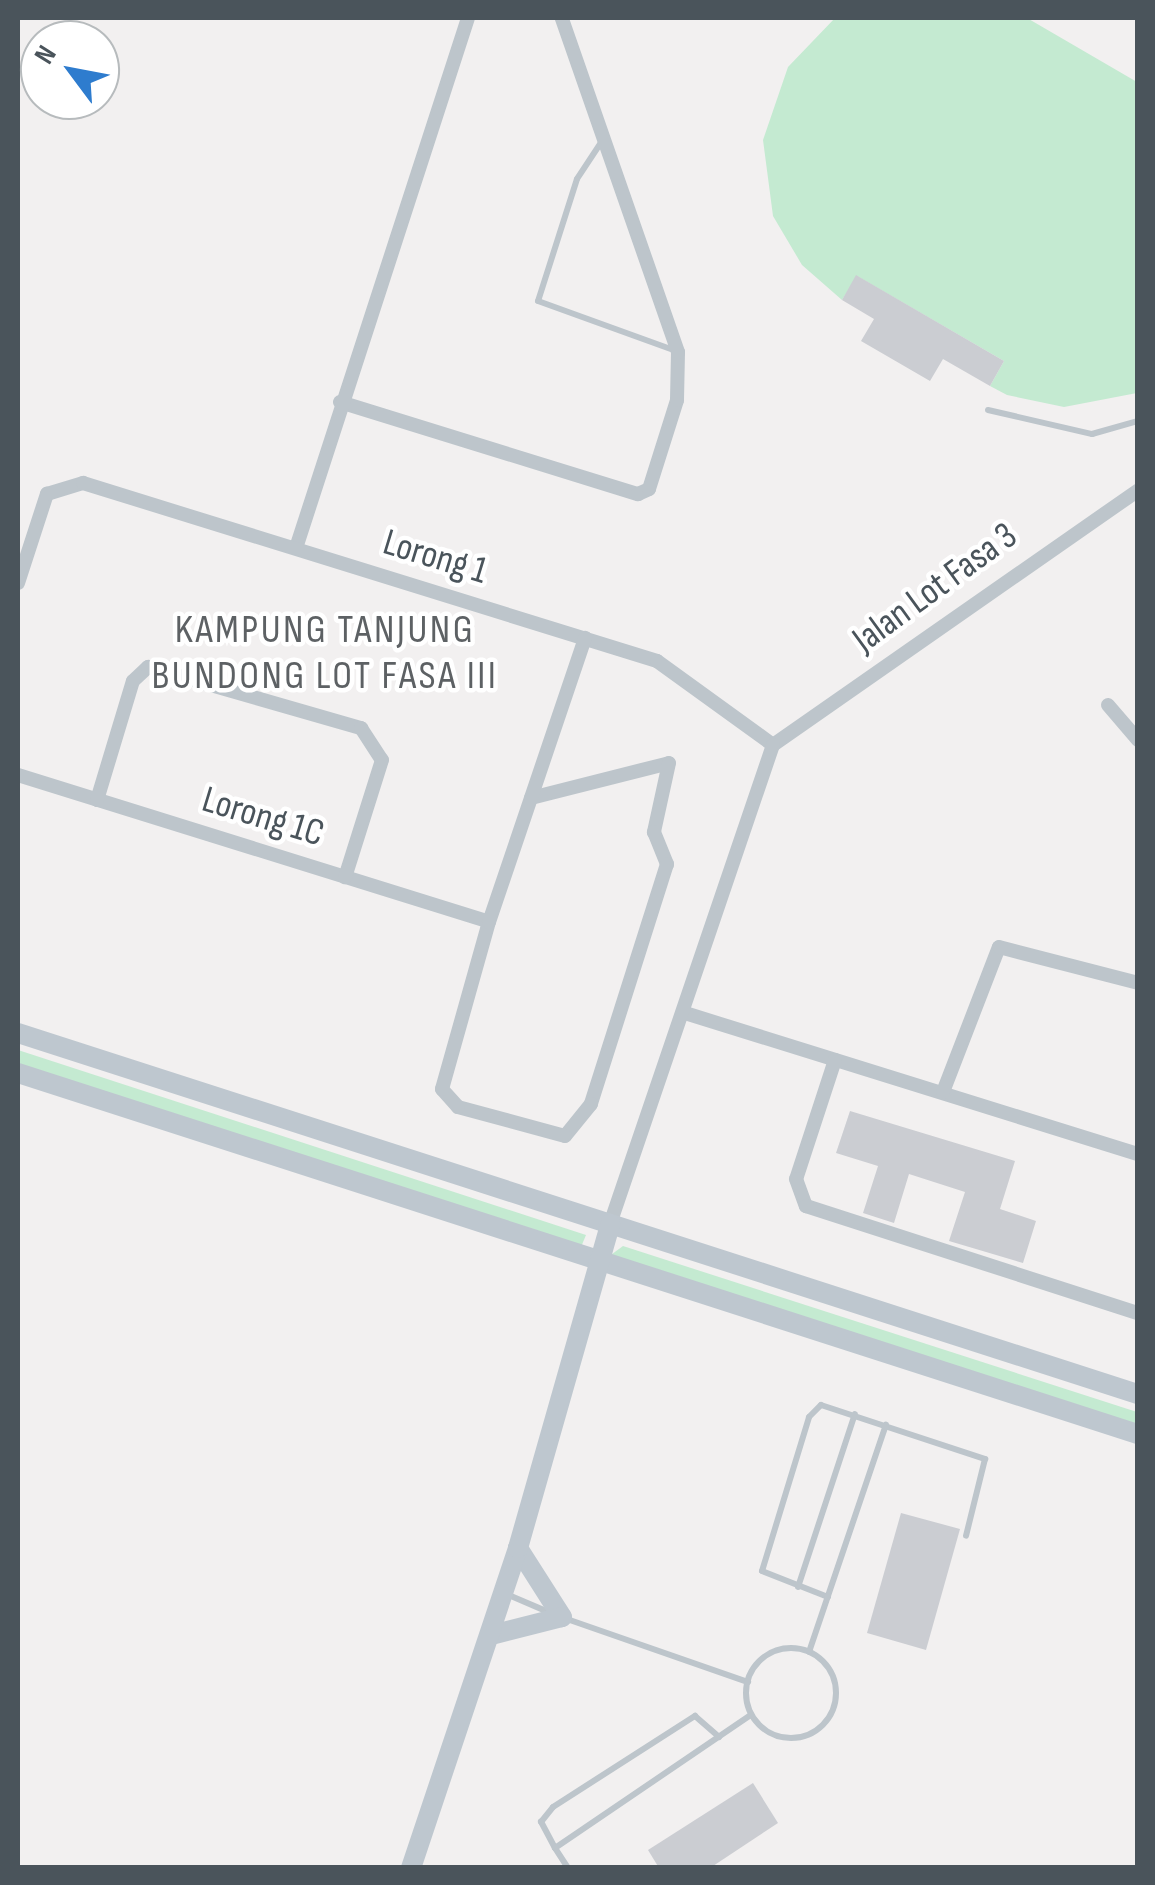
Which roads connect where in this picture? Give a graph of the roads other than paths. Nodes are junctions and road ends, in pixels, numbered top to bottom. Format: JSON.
{"nodes":[{"id":1,"x":468,"y":18,"type":"edge"},
{"id":2,"x":562,"y":18,"type":"edge"},
{"id":3,"x":606,"y":134,"type":"junction"},
{"id":4,"x":678,"y":352,"type":"junction"},
{"id":5,"x":340,"y":402,"type":"junction"},
{"id":6,"x":988,"y":410,"type":"dead end"},
{"id":7,"x":1138,"y":421,"type":"edge"},
{"id":8,"x":1138,"y":490,"type":"edge"},
{"id":9,"x":296,"y":548,"type":"junction"},
{"id":10,"x":18,"y":583,"type":"edge"},
{"id":11,"x":585,"y":638,"type":"junction"},
{"id":12,"x":1108,"y":705,"type":"dead end"},
{"id":13,"x":1138,"y":740,"type":"edge"},
{"id":14,"x":773,"y":745,"type":"junction"},
{"id":15,"x":18,"y":775,"type":"edge"},
{"id":16,"x":532,"y":798,"type":"junction"},
{"id":17,"x":96,"y":800,"type":"junction"},
{"id":18,"x":346,"y":877,"type":"junction"},
{"id":19,"x":489,"y":922,"type":"junction"},
{"id":20,"x":1134,"y":984,"type":"edge"},
{"id":21,"x":1138,"y":1002,"type":"edge"},
{"id":22,"x":685,"y":1013,"type":"junction"},
{"id":23,"x":18,"y":1034,"type":"edge"},
{"id":24,"x":835,"y":1060,"type":"junction"},
{"id":25,"x":18,"y":1074,"type":"edge"},
{"id":26,"x":943,"y":1092,"type":"junction"},
{"id":27,"x":1138,"y":1154,"type":"edge"},
{"id":28,"x":610,"y":1224,"type":"junction"},
{"id":29,"x":599,"y":1264,"type":"junction"},
{"id":30,"x":1138,"y":1313,"type":"edge"},
{"id":31,"x":1138,"y":1394,"type":"edge"},
{"id":32,"x":855,"y":1414,"type":"junction"},
{"id":33,"x":886,"y":1425,"type":"junction"},
{"id":34,"x":1138,"y":1434,"type":"edge"},
{"id":35,"x":966,"y":1536,"type":"dead end"},
{"id":36,"x":518,"y":1548,"type":"junction"},
{"id":37,"x":798,"y":1587,"type":"junction"},
{"id":38,"x":504,"y":1593,"type":"junction"},
{"id":39,"x":828,"y":1597,"type":"junction"},
{"id":40,"x":562,"y":1618,"type":"junction"},
{"id":41,"x":490,"y":1635,"type":"junction"},
{"id":42,"x":810,"y":1652,"type":"junction"},
{"id":43,"x":748,"y":1682,"type":"junction"},
{"id":44,"x":751,"y":1715,"type":"junction"},
{"id":45,"x":718,"y":1736,"type":"junction"},
{"id":46,"x":555,"y":1848,"type":"junction"},
{"id":47,"x":411,"y":1868,"type":"edge"},
{"id":48,"x":568,"y":1868,"type":"edge"}],
"edges":[{"from":1,"to":5,"type":"street"},
{"from":2,"to":3,"type":"street"},
{"from":3,"to":4,"type":"street"},
{"from":3,"to":4,"type":"lane"},
{"from":4,"to":5,"type":"street"},
{"from":5,"to":9,"type":"street"},
{"from":6,"to":7,"type":"lane"},
{"from":8,"to":14,"type":"street","name":"Jalan Lot Fasa 3"},
{"from":9,"to":10,"type":"street","name":"Lorong 1"},
{"from":9,"to":11,"type":"street","name":"Lorong 1"},
{"from":11,"to":14,"type":"street","name":"Lorong 1"},
{"from":11,"to":16,"type":"street"},
{"from":12,"to":13,"type":"street"},
{"from":14,"to":22,"type":"street"},
{"from":15,"to":17,"type":"street","name":"Lorong 1C"},
{"from":16,"to":19,"type":"street"},
{"from":16,"to":19,"type":"street"},
{"from":17,"to":18,"type":"street","name":"Lorong 1C"},
{"from":17,"to":18,"type":"street"},
{"from":18,"to":19,"type":"street","name":"Lorong 1C"},
{"from":20,"to":21,"type":"street"},
{"from":20,"to":26,"type":"street"},
{"from":22,"to":24,"type":"street"},
{"from":22,"to":28,"type":"street"},
{"from":23,"to":28,"type":"main road"},
{"from":24,"to":26,"type":"street"},
{"from":24,"to":30,"type":"street"},
{"from":25,"to":29,"type":"main road"},
{"from":26,"to":27,"type":"street"},
{"from":28,"to":29,"type":"main road"},
{"from":28,"to":31,"type":"main road"},
{"from":29,"to":34,"type":"main road"},
{"from":29,"to":36,"type":"main road"},
{"from":32,"to":33,"type":"lane"},
{"from":32,"to":37,"type":"lane"},
{"from":32,"to":37,"type":"lane"},
{"from":33,"to":35,"type":"lane"},
{"from":33,"to":39,"type":"lane"},
{"from":36,"to":38,"type":"main road"},
{"from":36,"to":40,"type":"main road"},
{"from":37,"to":39,"type":"lane"},
{"from":38,"to":40,"type":"lane"},
{"from":38,"to":41,"type":"main road"},
{"from":39,"to":42,"type":"lane"},
{"from":40,"to":41,"type":"main road"},
{"from":40,"to":43,"type":"lane"},
{"from":41,"to":47,"type":"main road"},
{"from":42,"to":43,"type":"lane"},
{"from":42,"to":44,"type":"lane"},
{"from":43,"to":44,"type":"lane"},
{"from":44,"to":45,"type":"lane"},
{"from":45,"to":46,"type":"lane"},
{"from":45,"to":46,"type":"lane"},
{"from":46,"to":48,"type":"lane"}]}
